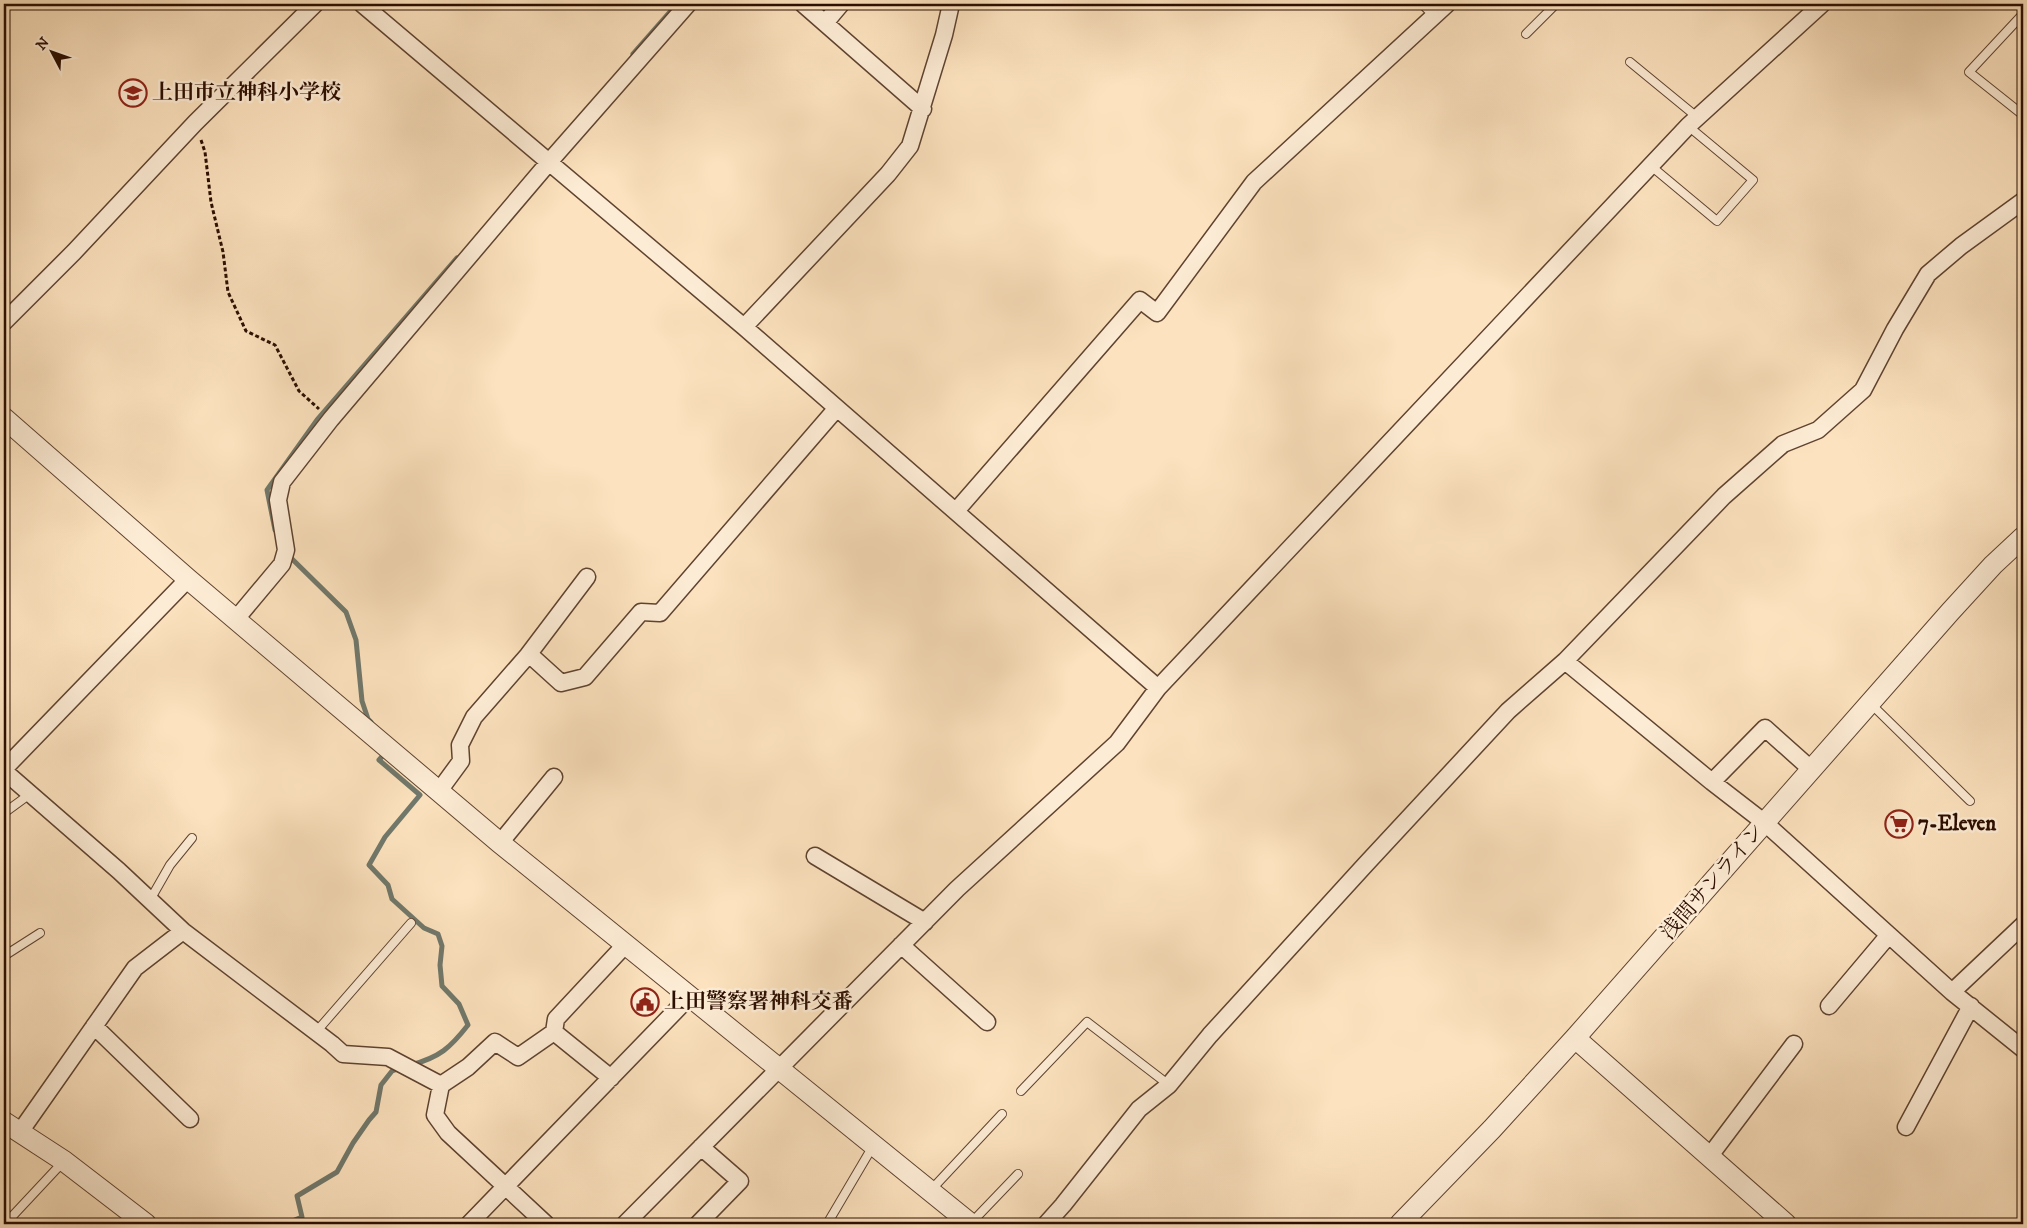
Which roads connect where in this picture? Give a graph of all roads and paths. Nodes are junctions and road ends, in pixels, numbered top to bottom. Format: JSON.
{"nodes":[{"id":1,"x":314,"y":4,"type":"edge"},
{"id":2,"x":362,"y":4,"type":"edge"},
{"id":3,"x":688,"y":4,"type":"edge"},
{"id":4,"x":803,"y":4,"type":"edge"},
{"id":5,"x":841,"y":4,"type":"edge"},
{"id":6,"x":951,"y":4,"type":"edge"},
{"id":7,"x":1422,"y":4,"type":"edge"},
{"id":8,"x":1447,"y":4,"type":"edge"},
{"id":9,"x":1556,"y":4,"type":"edge"},
{"id":10,"x":1822,"y":4,"type":"edge"},
{"id":11,"x":2023,"y":14,"type":"edge"},
{"id":12,"x":1434,"y":16,"type":"junction"},
{"id":13,"x":825,"y":23,"type":"junction"},
{"id":14,"x":1526,"y":34,"type":"dead end"},
{"id":15,"x":1630,"y":62,"type":"dead end"},
{"id":16,"x":922,"y":109,"type":"junction"},
{"id":17,"x":2023,"y":115,"type":"edge"},
{"id":18,"x":1693,"y":121,"type":"junction"},
{"id":19,"x":195,"y":123,"type":"junction"},
{"id":20,"x":550,"y":161,"type":"junction"},
{"id":21,"x":1651,"y":166,"type":"junction"},
{"id":22,"x":2023,"y":201,"type":"edge"},
{"id":23,"x":4,"y":322,"type":"edge"},
{"id":24,"x":744,"y":327,"type":"junction"},
{"id":25,"x":837,"y":408,"type":"junction"},
{"id":26,"x":4,"y":418,"type":"edge"},
{"id":27,"x":331,"y":419,"type":"junction"},
{"id":28,"x":956,"y":511,"type":"junction"},
{"id":29,"x":2023,"y":537,"type":"edge"},
{"id":30,"x":587,"y":576,"type":"dead end"},
{"id":31,"x":188,"y":579,"type":"junction"},
{"id":32,"x":236,"y":619,"type":"junction"},
{"id":33,"x":528,"y":655,"type":"junction"},
{"id":34,"x":1565,"y":661,"type":"junction"},
{"id":35,"x":1158,"y":688,"type":"junction"},
{"id":36,"x":1870,"y":704,"type":"junction"},
{"id":37,"x":4,"y":770,"type":"edge"},
{"id":38,"x":1812,"y":770,"type":"junction"},
{"id":39,"x":554,"y":777,"type":"dead end"},
{"id":40,"x":1712,"y":782,"type":"junction"},
{"id":41,"x":439,"y":791,"type":"junction"},
{"id":42,"x":30,"y":794,"type":"junction"},
{"id":43,"x":1970,"y":801,"type":"dead end"},
{"id":44,"x":4,"y":813,"type":"edge"},
{"id":45,"x":1765,"y":823,"type":"junction"},
{"id":46,"x":192,"y":838,"type":"dead end"},
{"id":47,"x":500,"y":843,"type":"junction"},
{"id":48,"x":815,"y":856,"type":"dead end"},
{"id":49,"x":150,"y":900,"type":"junction"},
{"id":50,"x":925,"y":922,"type":"junction"},
{"id":51,"x":411,"y":923,"type":"dead end"},
{"id":52,"x":2023,"y":925,"type":"edge"},
{"id":53,"x":183,"y":931,"type":"junction"},
{"id":54,"x":40,"y":933,"type":"dead end"},
{"id":55,"x":1888,"y":936,"type":"junction"},
{"id":56,"x":625,"y":945,"type":"junction"},
{"id":57,"x":901,"y":945,"type":"junction"},
{"id":58,"x":4,"y":956,"type":"edge"},
{"id":59,"x":1952,"y":992,"type":"junction"},
{"id":60,"x":689,"y":997,"type":"junction"},
{"id":61,"x":1829,"y":1006,"type":"dead end"},
{"id":62,"x":1971,"y":1006,"type":"junction"},
{"id":63,"x":988,"y":1022,"type":"dead end"},
{"id":64,"x":94,"y":1026,"type":"junction"},
{"id":65,"x":316,"y":1032,"type":"junction"},
{"id":66,"x":554,"y":1032,"type":"junction"},
{"id":67,"x":1575,"y":1038,"type":"junction"},
{"id":68,"x":1794,"y":1044,"type":"dead end"},
{"id":69,"x":2023,"y":1049,"type":"edge"},
{"id":70,"x":778,"y":1068,"type":"junction"},
{"id":71,"x":611,"y":1078,"type":"junction"},
{"id":72,"x":1169,"y":1085,"type":"junction"},
{"id":73,"x":441,"y":1086,"type":"junction"},
{"id":74,"x":1021,"y":1091,"type":"dead end"},
{"id":75,"x":1002,"y":1114,"type":"dead end"},
{"id":76,"x":190,"y":1119,"type":"dead end"},
{"id":77,"x":12,"y":1127,"type":"edge"},
{"id":78,"x":1906,"y":1127,"type":"dead end"},
{"id":79,"x":873,"y":1145,"type":"junction"},
{"id":80,"x":701,"y":1147,"type":"junction"},
{"id":81,"x":1709,"y":1157,"type":"junction"},
{"id":82,"x":64,"y":1161,"type":"junction"},
{"id":83,"x":1018,"y":1174,"type":"dead end"},
{"id":84,"x":505,"y":1187,"type":"junction"},
{"id":85,"x":931,"y":1190,"type":"junction"},
{"id":86,"x":4,"y":1224,"type":"edge"},
{"id":87,"x":146,"y":1224,"type":"edge"},
{"id":88,"x":469,"y":1224,"type":"edge"},
{"id":89,"x":546,"y":1224,"type":"edge"},
{"id":90,"x":625,"y":1224,"type":"edge"},
{"id":91,"x":698,"y":1224,"type":"edge"},
{"id":92,"x":827,"y":1224,"type":"edge"},
{"id":93,"x":971,"y":1224,"type":"edge"},
{"id":94,"x":1046,"y":1224,"type":"edge"},
{"id":95,"x":1400,"y":1224,"type":"edge"},
{"id":96,"x":1786,"y":1224,"type":"edge"}],
"edges":[{"from":1,"to":19,"type":"street"},
{"from":2,"to":20,"type":"street"},
{"from":3,"to":20,"type":"street"},
{"from":4,"to":13,"type":"street"},
{"from":5,"to":13,"type":"street"},
{"from":6,"to":16,"type":"street"},
{"from":7,"to":12,"type":"lane"},
{"from":8,"to":12,"type":"street"},
{"from":9,"to":14,"type":"lane"},
{"from":10,"to":18,"type":"street"},
{"from":11,"to":17,"type":"lane"},
{"from":12,"to":28,"type":"street"},
{"from":13,"to":16,"type":"street"},
{"from":15,"to":18,"type":"lane"},
{"from":16,"to":24,"type":"street"},
{"from":18,"to":21,"type":"street"},
{"from":18,"to":21,"type":"lane"},
{"from":19,"to":23,"type":"street"},
{"from":19,"to":27,"type":"path"},
{"from":20,"to":24,"type":"street"},
{"from":20,"to":27,"type":"street"},
{"from":21,"to":35,"type":"street"},
{"from":22,"to":34,"type":"street"},
{"from":24,"to":25,"type":"street"},
{"from":25,"to":28,"type":"street"},
{"from":25,"to":33,"type":"street"},
{"from":26,"to":31,"type":"street"},
{"from":27,"to":32,"type":"street"},
{"from":28,"to":35,"type":"street"},
{"from":29,"to":36,"type":"street","name":"浅間サンライン"},
{"from":30,"to":33,"type":"street"},
{"from":31,"to":32,"type":"street"},
{"from":31,"to":37,"type":"street"},
{"from":32,"to":41,"type":"street"},
{"from":33,"to":41,"type":"street"},
{"from":34,"to":40,"type":"street"},
{"from":34,"to":72,"type":"street"},
{"from":35,"to":50,"type":"street"},
{"from":36,"to":38,"type":"street","name":"浅間サンライン"},
{"from":36,"to":43,"type":"lane"},
{"from":37,"to":42,"type":"street"},
{"from":38,"to":40,"type":"street"},
{"from":38,"to":45,"type":"street","name":"浅間サンライン"},
{"from":39,"to":47,"type":"street"},
{"from":40,"to":45,"type":"street"},
{"from":41,"to":47,"type":"street"},
{"from":42,"to":44,"type":"lane"},
{"from":42,"to":49,"type":"street"},
{"from":45,"to":55,"type":"street"},
{"from":45,"to":67,"type":"street","name":"浅間サンライン"},
{"from":46,"to":49,"type":"lane"},
{"from":47,"to":56,"type":"street"},
{"from":48,"to":50,"type":"street"},
{"from":49,"to":53,"type":"street"},
{"from":50,"to":57,"type":"street"},
{"from":51,"to":65,"type":"lane"},
{"from":52,"to":59,"type":"street"},
{"from":53,"to":64,"type":"street"},
{"from":53,"to":65,"type":"street"},
{"from":54,"to":58,"type":"lane"},
{"from":55,"to":59,"type":"street"},
{"from":55,"to":61,"type":"street"},
{"from":56,"to":60,"type":"street"},
{"from":56,"to":66,"type":"street"},
{"from":57,"to":63,"type":"street"},
{"from":57,"to":70,"type":"street"},
{"from":59,"to":62,"type":"street"},
{"from":60,"to":70,"type":"street"},
{"from":60,"to":71,"type":"street"},
{"from":62,"to":69,"type":"street"},
{"from":62,"to":78,"type":"street"},
{"from":64,"to":76,"type":"street"},
{"from":64,"to":77,"type":"street"},
{"from":65,"to":73,"type":"street"},
{"from":66,"to":71,"type":"street"},
{"from":66,"to":73,"type":"street"},
{"from":67,"to":81,"type":"street"},
{"from":67,"to":95,"type":"street","name":"浅間サンライン"},
{"from":68,"to":81,"type":"street"},
{"from":70,"to":79,"type":"street"},
{"from":70,"to":80,"type":"street"},
{"from":71,"to":84,"type":"street"},
{"from":72,"to":74,"type":"lane"},
{"from":72,"to":94,"type":"street"},
{"from":73,"to":84,"type":"street"},
{"from":75,"to":85,"type":"lane"},
{"from":77,"to":82,"type":"street"},
{"from":79,"to":85,"type":"street"},
{"from":79,"to":92,"type":"lane"},
{"from":80,"to":90,"type":"street"},
{"from":80,"to":91,"type":"street"},
{"from":81,"to":96,"type":"street"},
{"from":82,"to":86,"type":"lane"},
{"from":82,"to":87,"type":"street"},
{"from":83,"to":93,"type":"lane"},
{"from":84,"to":88,"type":"street"},
{"from":84,"to":89,"type":"street"},
{"from":85,"to":93,"type":"street"}]}
